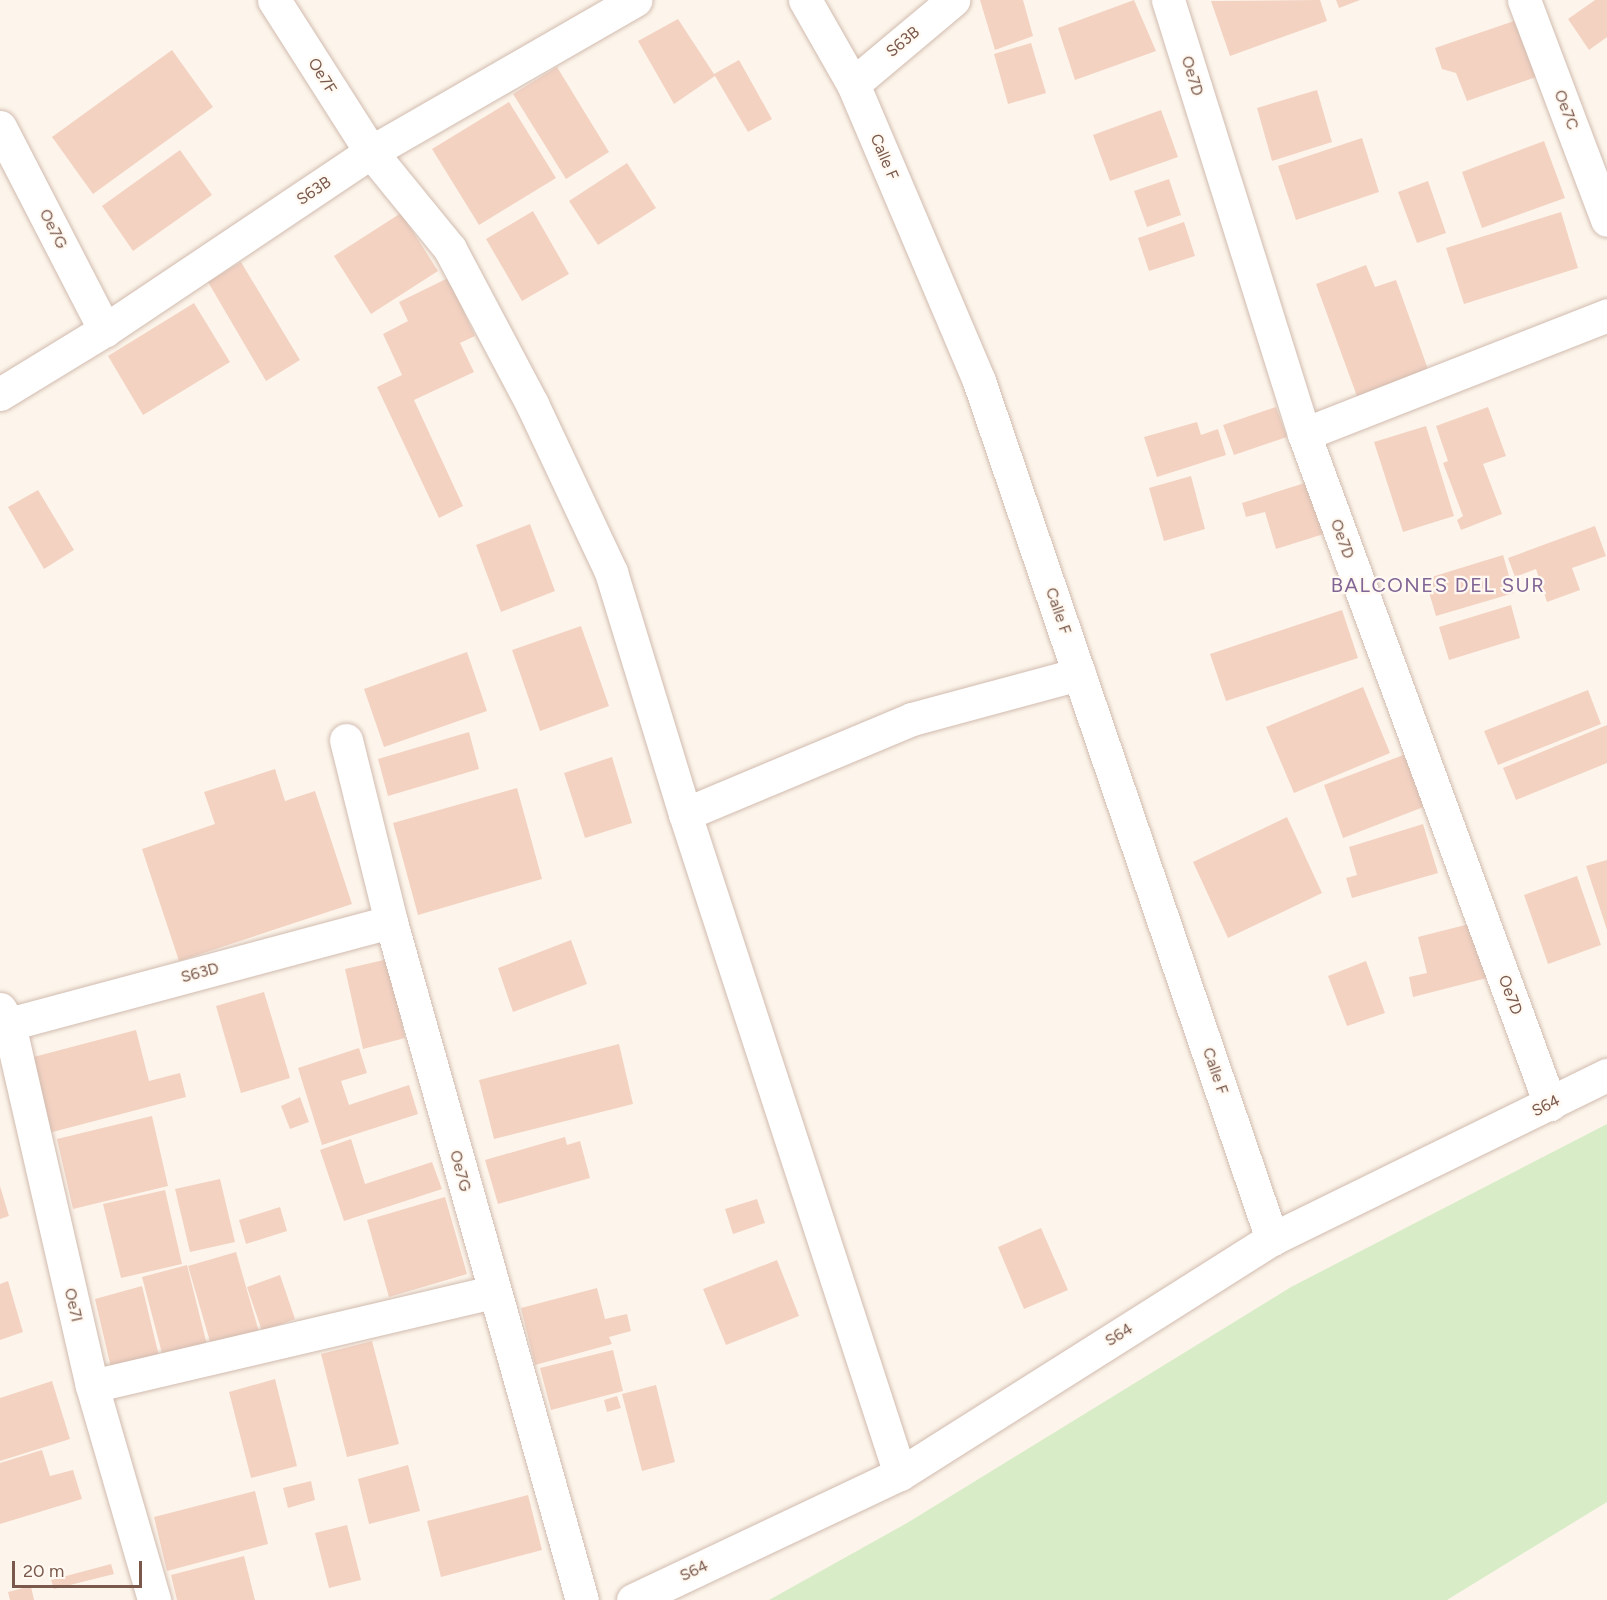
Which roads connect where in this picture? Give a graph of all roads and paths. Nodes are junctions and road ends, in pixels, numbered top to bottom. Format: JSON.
{"nodes":[{"id":1,"x":274,"y":0,"type":"edge"},
{"id":2,"x":635,"y":0,"type":"edge"},
{"id":3,"x":805,"y":0,"type":"edge"},
{"id":4,"x":953,"y":0,"type":"edge"},
{"id":5,"x":1168,"y":0,"type":"edge"},
{"id":6,"x":1524,"y":0,"type":"edge"},
{"id":7,"x":853,"y":84,"type":"junction"},
{"id":8,"x":0,"y":127,"type":"edge"},
{"id":9,"x":371,"y":152,"type":"junction"},
{"id":10,"x":1607,"y":220,"type":"edge"},
{"id":11,"x":1607,"y":315,"type":"edge"},
{"id":12,"x":105,"y":330,"type":"junction"},
{"id":13,"x":0,"y":394,"type":"edge"},
{"id":14,"x":1304,"y":434,"type":"junction"},
{"id":15,"x":1079,"y":674,"type":"junction"},
{"id":16,"x":346,"y":740,"type":"dead end"},
{"id":17,"x":685,"y":814,"type":"junction"},
{"id":18,"x":391,"y":921,"type":"junction"},
{"id":19,"x":5,"y":1017,"type":"edge"},
{"id":20,"x":1607,"y":1075,"type":"edge"},
{"id":21,"x":1550,"y":1104,"type":"junction"},
{"id":22,"x":1272,"y":1239,"type":"junction"},
{"id":23,"x":494,"y":1292,"type":"junction"},
{"id":24,"x":92,"y":1386,"type":"junction"},
{"id":25,"x":900,"y":1474,"type":"junction"},
{"id":26,"x":154,"y":1600,"type":"edge"},
{"id":27,"x":582,"y":1600,"type":"edge"},
{"id":28,"x":633,"y":1600,"type":"edge"}],
"edges":[{"from":1,"to":9,"type":"street","name":"Oe7F"},
{"from":2,"to":9,"type":"street","name":"S63B"},
{"from":3,"to":7,"type":"street","name":"Calle F"},
{"from":4,"to":7,"type":"street","name":"S63B"},
{"from":5,"to":14,"type":"street","name":"Oe7D"},
{"from":6,"to":10,"type":"street","name":"Oe7C"},
{"from":7,"to":15,"type":"street","name":"Calle F"},
{"from":8,"to":12,"type":"street","name":"Oe7G"},
{"from":9,"to":12,"type":"street","name":"S63B"},
{"from":9,"to":17,"type":"street","name":"Oe7F"},
{"from":11,"to":14,"type":"street"},
{"from":12,"to":13,"type":"street","name":"S63B"},
{"from":14,"to":21,"type":"street","name":"Oe7D"},
{"from":15,"to":17,"type":"street"},
{"from":15,"to":22,"type":"street","name":"Calle F"},
{"from":16,"to":18,"type":"street","name":"Oe7G"},
{"from":17,"to":25,"type":"street","name":"Oe7F"},
{"from":18,"to":19,"type":"street","name":"S63D"},
{"from":18,"to":23,"type":"street","name":"Oe7G"},
{"from":19,"to":24,"type":"street","name":"Oe7I"},
{"from":20,"to":21,"type":"street","name":"S64"},
{"from":21,"to":22,"type":"street","name":"S64"},
{"from":22,"to":25,"type":"street","name":"S64"},
{"from":23,"to":24,"type":"street"},
{"from":23,"to":27,"type":"street","name":"Oe7G"},
{"from":24,"to":26,"type":"street","name":"Oe7I"},
{"from":25,"to":28,"type":"street","name":"S64"}]}
